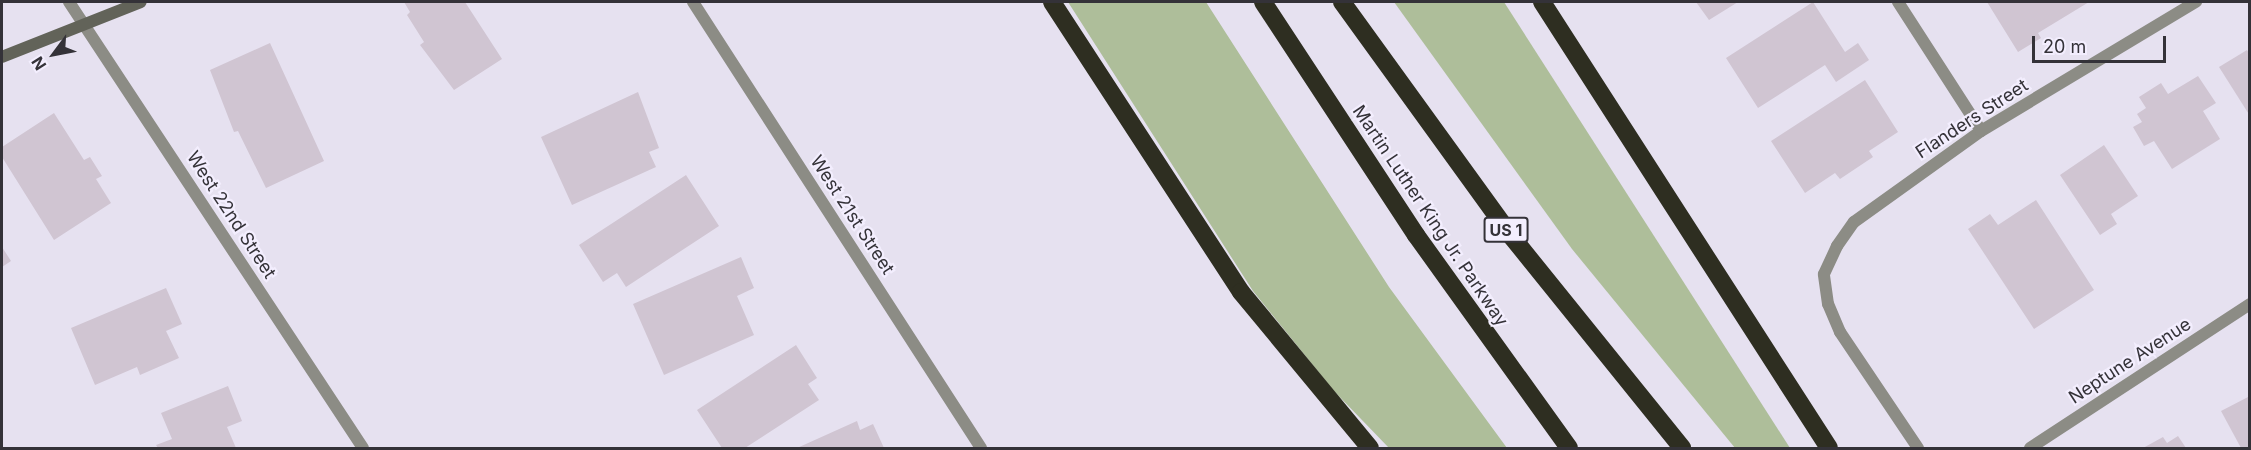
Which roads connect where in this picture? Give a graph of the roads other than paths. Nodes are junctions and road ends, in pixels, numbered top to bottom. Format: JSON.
{"nodes":[{"id":1,"x":69,"y":2,"type":"edge"},
{"id":2,"x":141,"y":2,"type":"edge"},
{"id":3,"x":693,"y":2,"type":"edge"},
{"id":4,"x":1052,"y":2,"type":"edge"},
{"id":5,"x":1263,"y":2,"type":"edge"},
{"id":6,"x":1342,"y":2,"type":"edge"},
{"id":7,"x":1542,"y":2,"type":"edge"},
{"id":8,"x":1898,"y":2,"type":"edge"},
{"id":9,"x":2196,"y":2,"type":"edge"},
{"id":10,"x":84,"y":24,"type":"junction"},
{"id":11,"x":2,"y":57,"type":"edge"},
{"id":12,"x":1981,"y":131,"type":"junction"},
{"id":13,"x":2250,"y":304,"type":"edge"},
{"id":14,"x":363,"y":448,"type":"edge"},
{"id":15,"x":981,"y":448,"type":"edge"},
{"id":16,"x":1370,"y":448,"type":"edge"},
{"id":17,"x":1569,"y":448,"type":"edge"},
{"id":18,"x":1683,"y":448,"type":"edge"},
{"id":19,"x":1829,"y":448,"type":"edge"},
{"id":20,"x":1918,"y":448,"type":"edge"},
{"id":21,"x":2030,"y":448,"type":"edge"}],
"edges":[{"from":1,"to":10,"type":"street","name":"West 22nd Street"},
{"from":2,"to":10,"type":"main road"},
{"from":3,"to":15,"type":"street","name":"West 21st Street"},
{"from":4,"to":16,"type":"highway"},
{"from":5,"to":17,"type":"highway","name":"Martin Luther King Jr. Parkway"},
{"from":6,"to":18,"type":"highway","number":"US 1"},
{"from":7,"to":19,"type":"highway"},
{"from":8,"to":12,"type":"street"},
{"from":9,"to":12,"type":"street","name":"Flanders Street"},
{"from":10,"to":11,"type":"main road"},
{"from":10,"to":14,"type":"street","name":"West 22nd Street"},
{"from":12,"to":20,"type":"street","name":"Flanders Street"},
{"from":13,"to":21,"type":"street","name":"Neptune Avenue"}]}
